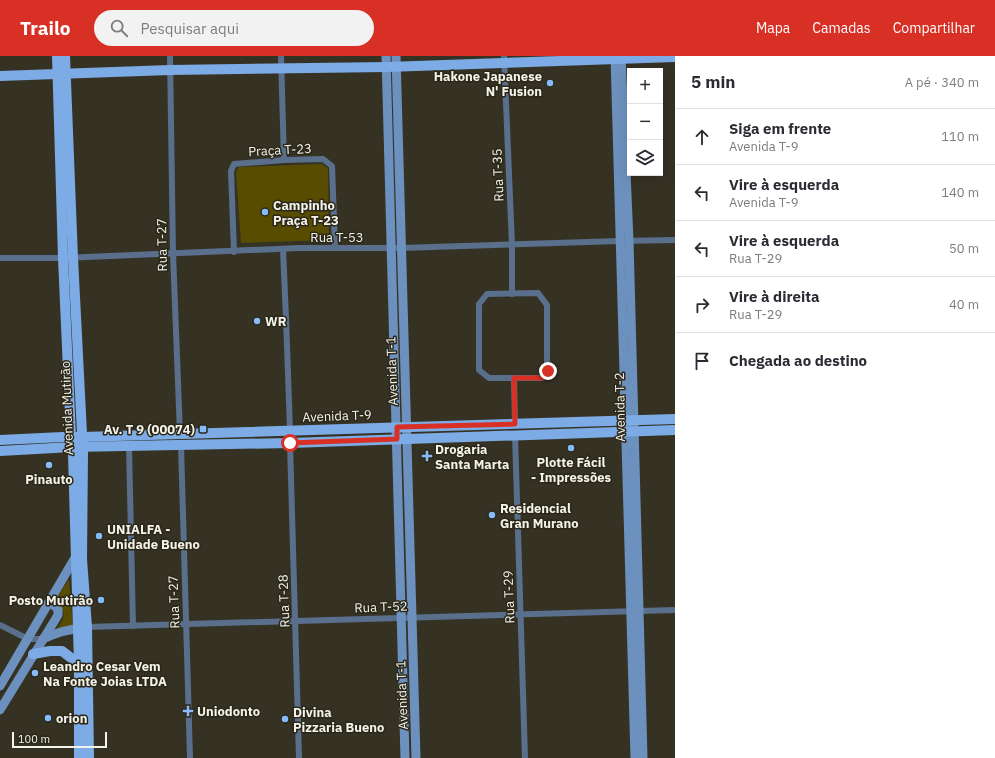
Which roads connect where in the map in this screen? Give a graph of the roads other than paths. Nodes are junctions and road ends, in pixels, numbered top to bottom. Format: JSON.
{"nodes":[{"id":1,"x":57,"y":56,"type":"edge"},
{"id":2,"x":65,"y":56,"type":"edge"},
{"id":3,"x":170,"y":56,"type":"edge"},
{"id":4,"x":281,"y":56,"type":"edge"},
{"id":5,"x":386,"y":56,"type":"edge"},
{"id":6,"x":396,"y":56,"type":"edge"},
{"id":7,"x":675,"y":57,"type":"edge"},
{"id":8,"x":618,"y":58,"type":"edge"},
{"id":9,"x":505,"y":60,"type":"edge"},
{"id":10,"x":392,"y":67,"type":"junction"},
{"id":11,"x":282,"y":69,"type":"junction"},
{"id":12,"x":170,"y":70,"type":"junction"},
{"id":13,"x":62,"y":74,"type":"junction"},
{"id":14,"x":0,"y":76,"type":"edge"},
{"id":15,"x":284,"y":160,"type":"junction"},
{"id":16,"x":675,"y":240,"type":"edge"},
{"id":17,"x":620,"y":241,"type":"junction"},
{"id":18,"x":629,"y":241,"type":"junction"},
{"id":19,"x":512,"y":245,"type":"junction"},
{"id":20,"x":335,"y":248,"type":"junction"},
{"id":21,"x":392,"y":248,"type":"junction"},
{"id":22,"x":401,"y":248,"type":"junction"},
{"id":23,"x":283,"y":249,"type":"junction"},
{"id":24,"x":234,"y":252,"type":"junction"},
{"id":25,"x":173,"y":254,"type":"junction"},
{"id":26,"x":0,"y":258,"type":"edge"},
{"id":27,"x":68,"y":258,"type":"junction"},
{"id":28,"x":512,"y":294,"type":"junction"},
{"id":29,"x":514,"y":378,"type":"junction"},
{"id":30,"x":675,"y":419,"type":"edge"},
{"id":31,"x":629,"y":420,"type":"junction"},
{"id":32,"x":515,"y":424,"type":"junction"},
{"id":33,"x":402,"y":427,"type":"junction"},
{"id":34,"x":290,"y":430,"type":"junction"},
{"id":35,"x":675,"y":430,"type":"edge"},
{"id":36,"x":630,"y":431,"type":"junction"},
{"id":37,"x":180,"y":434,"type":"junction"},
{"id":38,"x":515,"y":435,"type":"junction"},
{"id":39,"x":402,"y":439,"type":"junction"},
{"id":40,"x":0,"y":440,"type":"edge"},
{"id":41,"x":77,"y":442,"type":"junction"},
{"id":42,"x":290,"y":443,"type":"junction"},
{"id":43,"x":181,"y":445,"type":"junction"},
{"id":44,"x":129,"y":447,"type":"junction"},
{"id":45,"x":0,"y":451,"type":"edge"},
{"id":46,"x":76,"y":556,"type":"junction"},
{"id":47,"x":48,"y":603,"type":"junction"},
{"id":48,"x":675,"y":610,"type":"edge"},
{"id":49,"x":635,"y":611,"type":"junction"},
{"id":50,"x":521,"y":614,"type":"junction"},
{"id":51,"x":402,"y":617,"type":"junction"},
{"id":52,"x":412,"y":617,"type":"junction"},
{"id":53,"x":295,"y":621,"type":"junction"},
{"id":54,"x":186,"y":624,"type":"junction"},
{"id":55,"x":0,"y":625,"type":"edge"},
{"id":56,"x":133,"y":626,"type":"junction"},
{"id":57,"x":83,"y":628,"type":"junction"},
{"id":58,"x":28,"y":639,"type":"junction"},
{"id":59,"x":43,"y":639,"type":"junction"},
{"id":60,"x":34,"y":654,"type":"junction"},
{"id":61,"x":79,"y":664,"type":"junction"},
{"id":62,"x":0,"y":686,"type":"edge"},
{"id":63,"x":0,"y":710,"type":"edge"},
{"id":64,"x":78,"y":758,"type":"edge"},
{"id":65,"x":88,"y":758,"type":"edge"},
{"id":66,"x":190,"y":758,"type":"edge"},
{"id":67,"x":299,"y":758,"type":"edge"},
{"id":68,"x":405,"y":758,"type":"edge"},
{"id":69,"x":416,"y":758,"type":"edge"},
{"id":70,"x":525,"y":758,"type":"edge"},
{"id":71,"x":635,"y":758,"type":"edge"},
{"id":72,"x":643,"y":758,"type":"edge"}],
"edges":[{"from":1,"to":13,"type":"main road","name":"Avenida Mutirão"},
{"from":2,"to":13,"type":"main road","name":"Avenida Mutirão"},
{"from":3,"to":12,"type":"street","name":"Rua T-27"},
{"from":4,"to":11,"type":"street"},
{"from":5,"to":10,"type":"main road","name":"Avenida T-1"},
{"from":6,"to":10,"type":"main road","name":"Avenida T-1"},
{"from":7,"to":8,"type":"main road"},
{"from":8,"to":9,"type":"main road"},
{"from":8,"to":17,"type":"main road","name":"Avenida T-2"},
{"from":8,"to":18,"type":"main road","name":"Avenida T-2"},
{"from":9,"to":10,"type":"main road"},
{"from":9,"to":19,"type":"street","name":"Rua T-35"},
{"from":10,"to":11,"type":"main road"},
{"from":10,"to":21,"type":"main road","name":"Avenida T-1"},
{"from":10,"to":22,"type":"main road","name":"Avenida T-1"},
{"from":11,"to":12,"type":"main road"},
{"from":11,"to":15,"type":"street"},
{"from":12,"to":13,"type":"main road"},
{"from":12,"to":25,"type":"street","name":"Rua T-27"},
{"from":13,"to":14,"type":"main road"},
{"from":13,"to":27,"type":"main road","name":"Avenida Mutirão"},
{"from":15,"to":20,"type":"street","name":"Praça T-23"},
{"from":15,"to":24,"type":"street","name":"Praça T-23"},
{"from":16,"to":18,"type":"street","name":"Rua T-53"},
{"from":17,"to":18,"type":"street","name":"Rua T-53"},
{"from":17,"to":19,"type":"street","name":"Rua T-53"},
{"from":17,"to":31,"type":"main road","name":"Avenida T-2"},
{"from":18,"to":31,"type":"main road","name":"Avenida T-2"},
{"from":19,"to":22,"type":"street","name":"Rua T-53"},
{"from":19,"to":28,"type":"street","name":"Rua T-35"},
{"from":20,"to":21,"type":"street","name":"Rua T-53"},
{"from":20,"to":23,"type":"street","name":"Rua T-53"},
{"from":21,"to":22,"type":"street","name":"Rua T-53"},
{"from":21,"to":33,"type":"main road","name":"Avenida T-1"},
{"from":22,"to":33,"type":"main road","name":"Avenida T-1"},
{"from":23,"to":24,"type":"street","name":"Rua T-53"},
{"from":23,"to":34,"type":"street"},
{"from":24,"to":25,"type":"street","name":"Rua T-53"},
{"from":25,"to":27,"type":"street","name":"Rua T-53"},
{"from":25,"to":37,"type":"street","name":"Rua T-27"},
{"from":26,"to":27,"type":"street","name":"Rua T-53"},
{"from":27,"to":41,"type":"main road","name":"Avenida Mutirão"},
{"from":28,"to":29,"type":"street"},
{"from":28,"to":29,"type":"street"},
{"from":29,"to":32,"type":"street"},
{"from":30,"to":31,"type":"main road","name":"Avenida T-9"},
{"from":31,"to":32,"type":"main road","name":"Avenida T-9"},
{"from":31,"to":36,"type":"main road","name":"Avenida T-2"},
{"from":32,"to":33,"type":"main road","name":"Avenida T-9"},
{"from":33,"to":34,"type":"main road","name":"Avenida T-9"},
{"from":33,"to":39,"type":"main road","name":"Avenida T-1"},
{"from":34,"to":37,"type":"main road","name":"Avenida T-9"},
{"from":35,"to":36,"type":"main road","name":"Avenida T-9"},
{"from":36,"to":38,"type":"main road","name":"Avenida T-9"},
{"from":36,"to":49,"type":"main road","name":"Avenida T-2"},
{"from":37,"to":41,"type":"main road","name":"Avenida T-9"},
{"from":38,"to":39,"type":"main road","name":"Avenida T-9"},
{"from":38,"to":50,"type":"street","name":"Rua T-29"},
{"from":39,"to":42,"type":"main road","name":"Avenida T-9"},
{"from":39,"to":51,"type":"main road","name":"Avenida T-1"},
{"from":39,"to":52,"type":"main road","name":"Avenida T-1"},
{"from":40,"to":41,"type":"main road","name":"Avenida T-9"},
{"from":41,"to":44,"type":"main road","name":"Avenida T-9"},
{"from":41,"to":45,"type":"main road","name":"Avenida T-9"},
{"from":41,"to":46,"type":"main road","name":"Avenida Mutirão"},
{"from":41,"to":57,"type":"main road","name":"Avenida Mutirão"},
{"from":42,"to":43,"type":"main road","name":"Avenida T-9"},
{"from":42,"to":53,"type":"street","name":"Rua T-28"},
{"from":43,"to":44,"type":"main road","name":"Avenida T-9"},
{"from":43,"to":54,"type":"street","name":"Rua T-27"},
{"from":44,"to":56,"type":"street"},
{"from":46,"to":47,"type":"main road"},
{"from":46,"to":57,"type":"main road","name":"Avenida Mutirão"},
{"from":47,"to":58,"type":"main road"},
{"from":47,"to":59,"type":"main road"},
{"from":48,"to":49,"type":"street","name":"Rua T-52"},
{"from":49,"to":50,"type":"street","name":"Rua T-52"},
{"from":49,"to":71,"type":"main road","name":"Avenida T-2"},
{"from":49,"to":72,"type":"main road","name":"Avenida T-2"},
{"from":50,"to":52,"type":"street","name":"Rua T-52"},
{"from":50,"to":70,"type":"street","name":"Rua T-29"},
{"from":51,"to":52,"type":"street","name":"Rua T-52"},
{"from":51,"to":53,"type":"street","name":"Rua T-52"},
{"from":51,"to":68,"type":"main road","name":"Avenida T-1"},
{"from":52,"to":69,"type":"main road","name":"Avenida T-1"},
{"from":53,"to":54,"type":"street","name":"Rua T-52"},
{"from":53,"to":67,"type":"street","name":"Rua T-28"},
{"from":54,"to":56,"type":"street","name":"Rua T-52"},
{"from":54,"to":66,"type":"street","name":"Rua T-27"},
{"from":55,"to":58,"type":"street"},
{"from":56,"to":57,"type":"street","name":"Rua T-52"},
{"from":57,"to":59,"type":"main road"},
{"from":57,"to":61,"type":"main road","name":"Avenida Mutirão"},
{"from":57,"to":65,"type":"main road","name":"Avenida Mutirão"},
{"from":58,"to":59,"type":"street"},
{"from":58,"to":62,"type":"main road"},
{"from":59,"to":60,"type":"main road"},
{"from":60,"to":61,"type":"main road"},
{"from":60,"to":63,"type":"main road"},
{"from":61,"to":64,"type":"main road","name":"Avenida Mutirão"}]}
